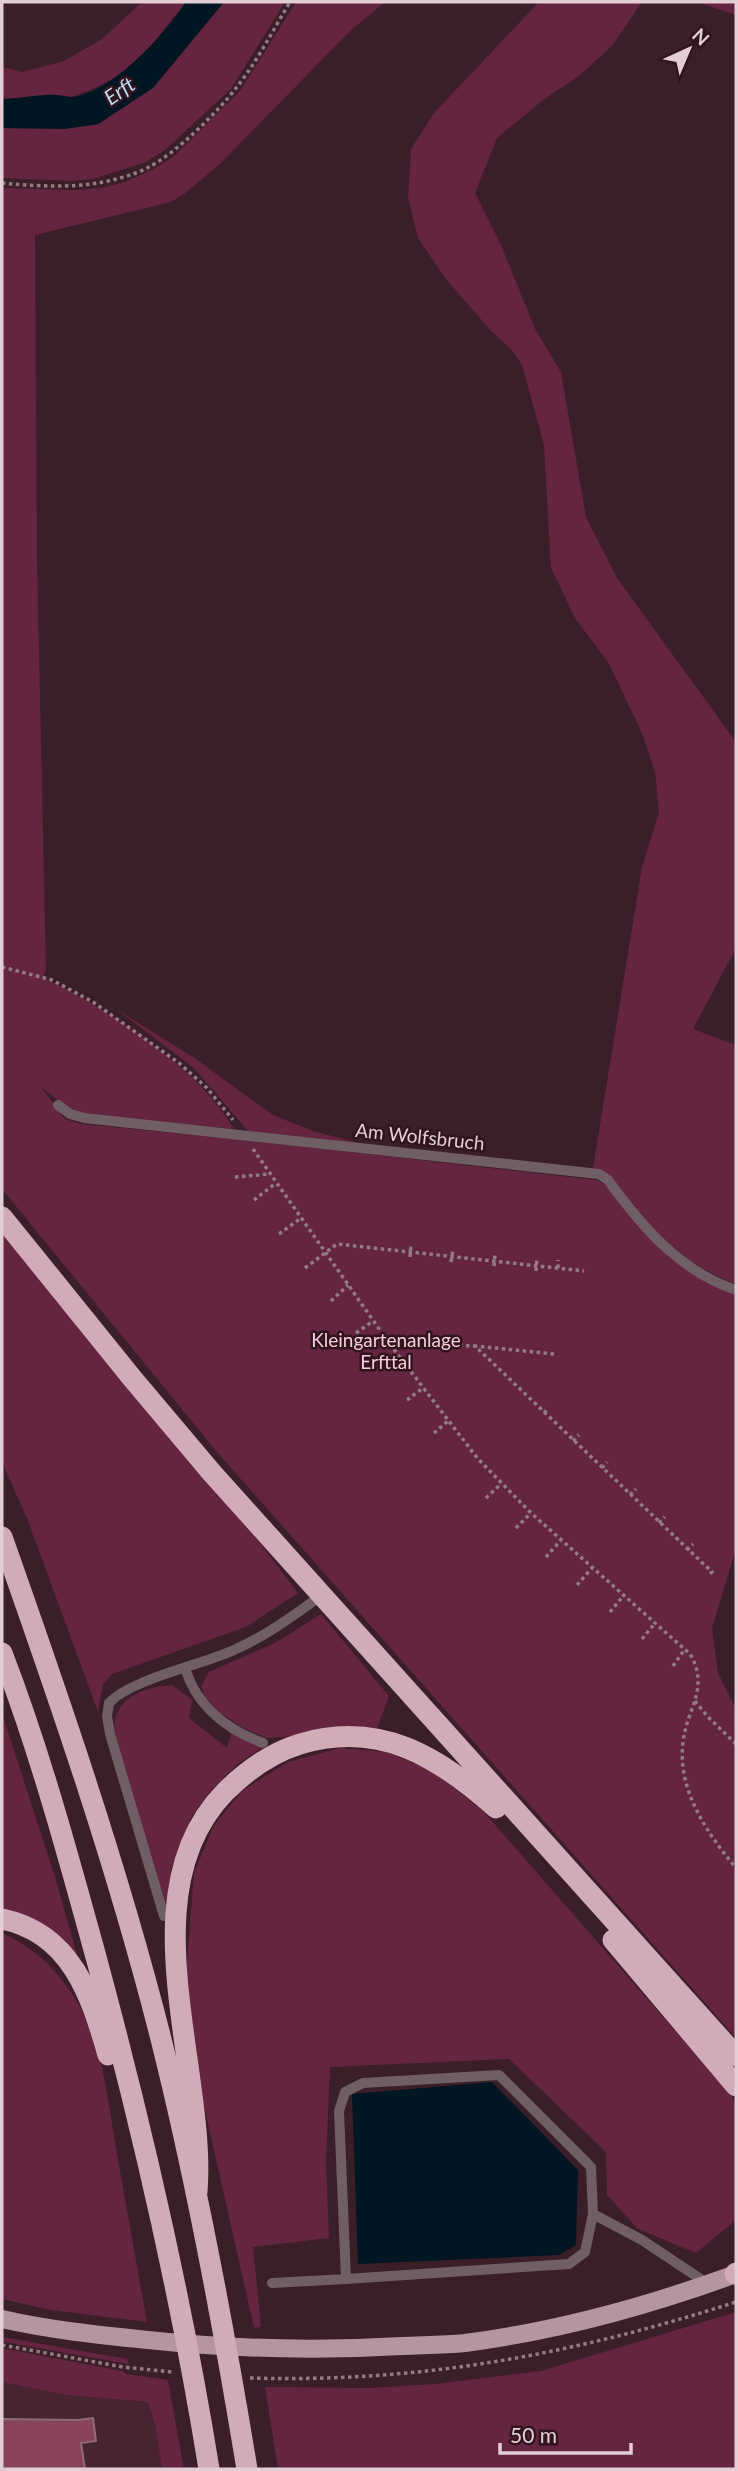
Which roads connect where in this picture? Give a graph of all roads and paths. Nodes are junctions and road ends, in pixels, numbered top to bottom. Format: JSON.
{"nodes":[{"id":1,"x":290,"y":2,"type":"edge"},
{"id":2,"x":2,"y":183,"type":"edge"},
{"id":3,"x":2,"y":967,"type":"edge"},
{"id":4,"x":58,"y":1105,"type":"dead end"},
{"id":5,"x":244,"y":1135,"type":"junction"},
{"id":6,"x":270,"y":1174,"type":"junction"},
{"id":7,"x":235,"y":1177,"type":"dead end"},
{"id":8,"x":276,"y":1183,"type":"junction"},
{"id":9,"x":254,"y":1200,"type":"dead end"},
{"id":10,"x":2,"y":1217,"type":"edge"},
{"id":11,"x":300,"y":1218,"type":"junction"},
{"id":12,"x":279,"y":1234,"type":"dead end"},
{"id":13,"x":369,"y":1241,"type":"dead end"},
{"id":14,"x":411,"y":1245,"type":"dead end"},
{"id":15,"x":369,"y":1247,"type":"junction"},
{"id":16,"x":453,"y":1250,"type":"dead end"},
{"id":17,"x":324,"y":1253,"type":"junction"},
{"id":18,"x":495,"y":1254,"type":"dead end"},
{"id":19,"x":410,"y":1255,"type":"junction"},
{"id":20,"x":537,"y":1258,"type":"dead end"},
{"id":21,"x":452,"y":1259,"type":"junction"},
{"id":22,"x":558,"y":1261,"type":"dead end"},
{"id":23,"x":494,"y":1264,"type":"junction"},
{"id":24,"x":305,"y":1268,"type":"dead end"},
{"id":25,"x":536,"y":1268,"type":"junction"},
{"id":26,"x":558,"y":1268,"type":"junction"},
{"id":27,"x":584,"y":1271,"type":"dead end"},
{"id":28,"x":348,"y":1285,"type":"junction"},
{"id":29,"x":736,"y":1290,"type":"edge"},
{"id":30,"x":331,"y":1301,"type":"dead end"},
{"id":31,"x":373,"y":1321,"type":"junction"},
{"id":32,"x":356,"y":1333,"type":"dead end"},
{"id":33,"x":389,"y":1343,"type":"junction"},
{"id":34,"x":474,"y":1346,"type":"junction"},
{"id":35,"x":398,"y":1354,"type":"junction"},
{"id":36,"x":555,"y":1354,"type":"dead end"},
{"id":37,"x":382,"y":1366,"type":"dead end"},
{"id":38,"x":423,"y":1388,"type":"junction"},
{"id":39,"x":407,"y":1400,"type":"dead end"},
{"id":40,"x":549,"y":1408,"type":"dead end"},
{"id":41,"x":542,"y":1411,"type":"junction"},
{"id":42,"x":536,"y":1413,"type":"dead end"},
{"id":43,"x":449,"y":1421,"type":"junction"},
{"id":44,"x":433,"y":1433,"type":"dead end"},
{"id":45,"x":579,"y":1435,"type":"dead end"},
{"id":46,"x":569,"y":1436,"type":"junction"},
{"id":47,"x":565,"y":1441,"type":"dead end"},
{"id":48,"x":573,"y":1441,"type":"junction"},
{"id":49,"x":607,"y":1462,"type":"dead end"},
{"id":50,"x":597,"y":1464,"type":"junction"},
{"id":51,"x":593,"y":1468,"type":"dead end"},
{"id":52,"x":602,"y":1468,"type":"junction"},
{"id":53,"x":501,"y":1484,"type":"junction"},
{"id":54,"x":635,"y":1489,"type":"dead end"},
{"id":55,"x":626,"y":1494,"type":"junction"},
{"id":56,"x":486,"y":1498,"type":"dead end"},
{"id":57,"x":531,"y":1513,"type":"junction"},
{"id":58,"x":665,"y":1517,"type":"dead end"},
{"id":59,"x":659,"y":1522,"type":"junction"},
{"id":60,"x":516,"y":1528,"type":"dead end"},
{"id":61,"x":2,"y":1537,"type":"edge"},
{"id":62,"x":561,"y":1540,"type":"junction"},
{"id":63,"x":693,"y":1544,"type":"dead end"},
{"id":64,"x":687,"y":1550,"type":"junction"},
{"id":65,"x":546,"y":1558,"type":"dead end"},
{"id":66,"x":592,"y":1568,"type":"junction"},
{"id":67,"x":708,"y":1576,"type":"dead end"},
{"id":68,"x":577,"y":1585,"type":"dead end"},
{"id":69,"x":322,"y":1595,"type":"junction"},
{"id":70,"x":624,"y":1595,"type":"junction"},
{"id":71,"x":610,"y":1612,"type":"dead end"},
{"id":72,"x":656,"y":1622,"type":"junction"},
{"id":73,"x":642,"y":1639,"type":"dead end"},
{"id":74,"x":685,"y":1649,"type":"junction"},
{"id":75,"x":2,"y":1653,"type":"edge"},
{"id":76,"x":673,"y":1666,"type":"dead end"},
{"id":77,"x":185,"y":1668,"type":"junction"},
{"id":78,"x":695,"y":1701,"type":"junction"},
{"id":79,"x":263,"y":1743,"type":"dead end"},
{"id":80,"x":736,"y":1744,"type":"edge"},
{"id":81,"x":736,"y":1868,"type":"edge"},
{"id":82,"x":164,"y":1916,"type":"dead end"},
{"id":83,"x":2,"y":1919,"type":"edge"},
{"id":84,"x":736,"y":2056,"type":"edge"},
{"id":85,"x":736,"y":2086,"type":"edge"},
{"id":86,"x":152,"y":2174,"type":"junction"},
{"id":87,"x":197,"y":2192,"type":"junction"},
{"id":88,"x":593,"y":2214,"type":"junction"},
{"id":89,"x":736,"y":2274,"type":"edge"},
{"id":90,"x":346,"y":2279,"type":"junction"},
{"id":91,"x":272,"y":2283,"type":"dead end"},
{"id":92,"x":708,"y":2284,"type":"junction"},
{"id":93,"x":2,"y":2319,"type":"edge"},
{"id":94,"x":2,"y":2345,"type":"edge"},
{"id":95,"x":123,"y":2367,"type":"dead end"},
{"id":96,"x":209,"y":2469,"type":"edge"},
{"id":97,"x":247,"y":2469,"type":"edge"}],
"edges":[{"from":1,"to":2,"type":"path"},
{"from":3,"to":5,"type":"path"},
{"from":4,"to":5,"type":"lane","name":"Am Wolfsbruch"},
{"from":5,"to":6,"type":"path"},
{"from":5,"to":29,"type":"lane","name":"Am Wolfsbruch"},
{"from":6,"to":7,"type":"path"},
{"from":6,"to":8,"type":"path"},
{"from":8,"to":9,"type":"path"},
{"from":8,"to":11,"type":"path"},
{"from":10,"to":69,"type":"highway"},
{"from":11,"to":12,"type":"path"},
{"from":11,"to":17,"type":"path"},
{"from":13,"to":15,"type":"path"},
{"from":14,"to":19,"type":"path"},
{"from":15,"to":17,"type":"path"},
{"from":15,"to":19,"type":"path"},
{"from":16,"to":21,"type":"path"},
{"from":17,"to":24,"type":"path"},
{"from":17,"to":28,"type":"path"},
{"from":18,"to":23,"type":"path"},
{"from":19,"to":21,"type":"path"},
{"from":20,"to":25,"type":"path"},
{"from":21,"to":23,"type":"path"},
{"from":22,"to":26,"type":"path"},
{"from":23,"to":25,"type":"path"},
{"from":25,"to":26,"type":"path"},
{"from":26,"to":27,"type":"path"},
{"from":28,"to":30,"type":"path"},
{"from":28,"to":31,"type":"path"},
{"from":31,"to":32,"type":"path"},
{"from":31,"to":33,"type":"path"},
{"from":33,"to":34,"type":"path"},
{"from":33,"to":35,"type":"path"},
{"from":34,"to":36,"type":"path"},
{"from":34,"to":41,"type":"path"},
{"from":35,"to":37,"type":"path"},
{"from":35,"to":38,"type":"path"},
{"from":38,"to":39,"type":"path"},
{"from":38,"to":43,"type":"path"},
{"from":40,"to":41,"type":"path"},
{"from":41,"to":42,"type":"path"},
{"from":41,"to":46,"type":"path"},
{"from":43,"to":44,"type":"path"},
{"from":43,"to":53,"type":"path"},
{"from":45,"to":48,"type":"path"},
{"from":46,"to":47,"type":"path"},
{"from":46,"to":48,"type":"path"},
{"from":48,"to":50,"type":"path"},
{"from":49,"to":52,"type":"path"},
{"from":50,"to":51,"type":"path"},
{"from":50,"to":52,"type":"path"},
{"from":52,"to":55,"type":"path"},
{"from":53,"to":56,"type":"path"},
{"from":53,"to":57,"type":"path"},
{"from":54,"to":55,"type":"path"},
{"from":55,"to":59,"type":"path"},
{"from":57,"to":60,"type":"path"},
{"from":57,"to":62,"type":"path"},
{"from":58,"to":59,"type":"path"},
{"from":59,"to":64,"type":"path"},
{"from":61,"to":87,"type":"highway"},
{"from":62,"to":65,"type":"path"},
{"from":62,"to":66,"type":"path"},
{"from":63,"to":64,"type":"path"},
{"from":64,"to":67,"type":"path"},
{"from":66,"to":68,"type":"path"},
{"from":66,"to":70,"type":"path"},
{"from":69,"to":77,"type":"lane"},
{"from":69,"to":84,"type":"highway"},
{"from":70,"to":71,"type":"path"},
{"from":70,"to":72,"type":"path"},
{"from":72,"to":73,"type":"path"},
{"from":72,"to":74,"type":"path"},
{"from":74,"to":76,"type":"path"},
{"from":74,"to":78,"type":"path"},
{"from":75,"to":86,"type":"highway"},
{"from":77,"to":79,"type":"lane"},
{"from":77,"to":82,"type":"lane"},
{"from":78,"to":80,"type":"path"},
{"from":78,"to":81,"type":"path"},
{"from":83,"to":86,"type":"highway"},
{"from":85,"to":87,"type":"highway"},
{"from":86,"to":96,"type":"highway"},
{"from":87,"to":97,"type":"highway"},
{"from":88,"to":90,"type":"lane"},
{"from":88,"to":90,"type":"lane"},
{"from":88,"to":92,"type":"lane"},
{"from":89,"to":92,"type":"main road"},
{"from":90,"to":91,"type":"lane"},
{"from":92,"to":93,"type":"main road"},
{"from":94,"to":95,"type":"path"}]}
